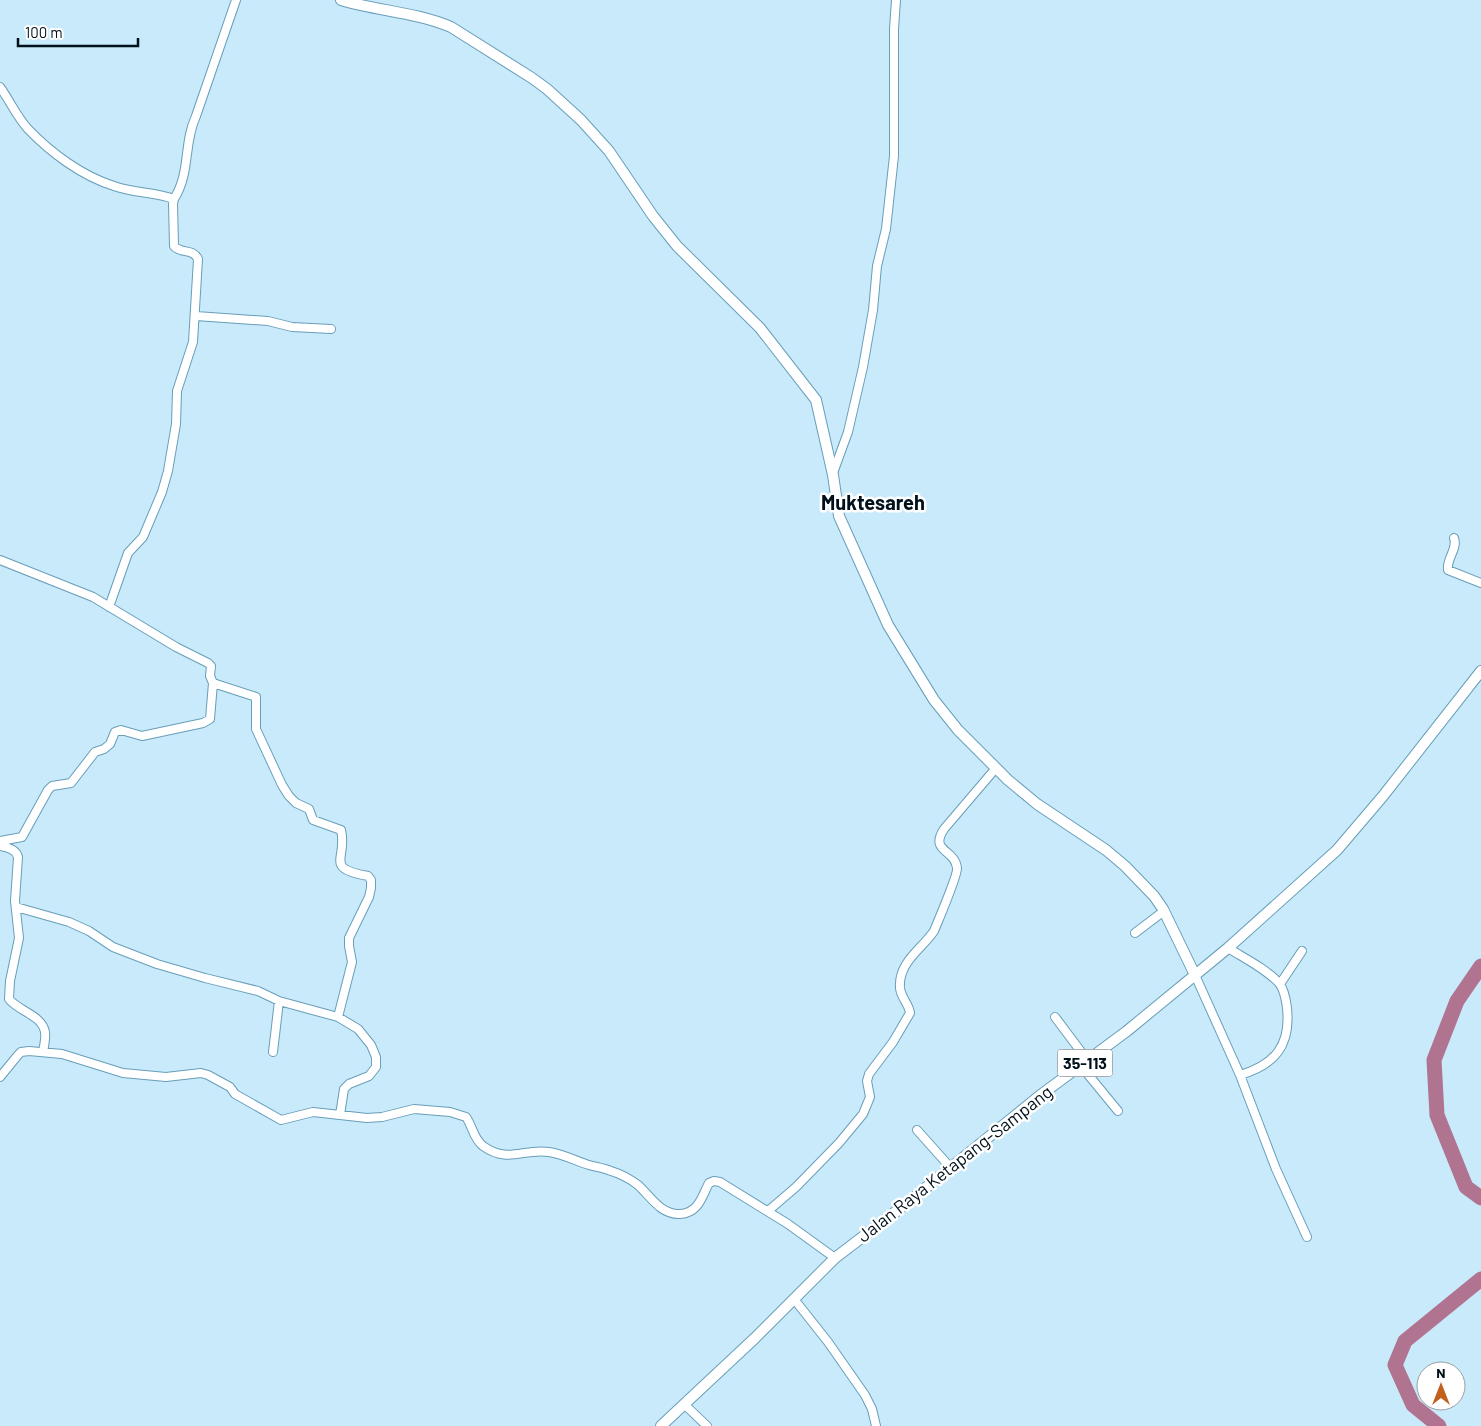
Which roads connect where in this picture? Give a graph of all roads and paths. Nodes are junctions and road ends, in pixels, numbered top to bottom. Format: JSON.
{"nodes":[{"id":1,"x":236,"y":0,"type":"edge"},
{"id":2,"x":340,"y":0,"type":"edge"},
{"id":3,"x":896,"y":0,"type":"edge"},
{"id":4,"x":0,"y":87,"type":"edge"},
{"id":5,"x":174,"y":199,"type":"junction"},
{"id":6,"x":196,"y":316,"type":"junction"},
{"id":7,"x":331,"y":329,"type":"dead end"},
{"id":8,"x":832,"y":475,"type":"junction"},
{"id":9,"x":1454,"y":538,"type":"dead end"},
{"id":10,"x":0,"y":560,"type":"edge"},
{"id":11,"x":1481,"y":583,"type":"edge"},
{"id":12,"x":109,"y":607,"type":"junction"},
{"id":13,"x":1479,"y":676,"type":"edge"},
{"id":14,"x":213,"y":683,"type":"junction"},
{"id":15,"x":996,"y":768,"type":"junction"},
{"id":16,"x":0,"y":841,"type":"edge"},
{"id":17,"x":0,"y":846,"type":"edge"},
{"id":18,"x":16,"y":908,"type":"junction"},
{"id":19,"x":1164,"y":911,"type":"junction"},
{"id":20,"x":1135,"y":933,"type":"dead end"},
{"id":21,"x":1228,"y":948,"type":"junction"},
{"id":22,"x":1302,"y":951,"type":"dead end"},
{"id":23,"x":1195,"y":975,"type":"junction"},
{"id":24,"x":1280,"y":984,"type":"junction"},
{"id":25,"x":279,"y":1000,"type":"junction"},
{"id":26,"x":338,"y":1017,"type":"junction"},
{"id":27,"x":1056,"y":1017,"type":"dead end"},
{"id":28,"x":43,"y":1052,"type":"junction"},
{"id":29,"x":272,"y":1052,"type":"dead end"},
{"id":30,"x":1085,"y":1063,"type":"junction"},
{"id":31,"x":1240,"y":1076,"type":"junction"},
{"id":32,"x":0,"y":1077,"type":"edge"},
{"id":33,"x":1118,"y":1111,"type":"dead end"},
{"id":34,"x":340,"y":1115,"type":"junction"},
{"id":35,"x":917,"y":1130,"type":"dead end"},
{"id":36,"x":950,"y":1167,"type":"junction"},
{"id":37,"x":768,"y":1211,"type":"junction"},
{"id":38,"x":1307,"y":1238,"type":"dead end"},
{"id":39,"x":834,"y":1258,"type":"junction"},
{"id":40,"x":794,"y":1299,"type":"junction"},
{"id":41,"x":684,"y":1404,"type":"junction"},
{"id":42,"x":661,"y":1426,"type":"edge"},
{"id":43,"x":707,"y":1426,"type":"edge"},
{"id":44,"x":876,"y":1426,"type":"edge"}],
"edges":[{"from":1,"to":5,"type":"street"},
{"from":2,"to":8,"type":"main road"},
{"from":3,"to":8,"type":"street"},
{"from":4,"to":5,"type":"street"},
{"from":5,"to":6,"type":"street"},
{"from":6,"to":7,"type":"street"},
{"from":6,"to":12,"type":"street"},
{"from":8,"to":15,"type":"main road"},
{"from":9,"to":11,"type":"street"},
{"from":10,"to":12,"type":"street"},
{"from":12,"to":14,"type":"street"},
{"from":13,"to":21,"type":"main road","name":"Jalan Raya Ketapang-Sampang","number":"35-113"},
{"from":14,"to":16,"type":"street"},
{"from":14,"to":26,"type":"street"},
{"from":15,"to":19,"type":"main road"},
{"from":15,"to":37,"type":"street"},
{"from":17,"to":18,"type":"street"},
{"from":18,"to":25,"type":"street"},
{"from":18,"to":28,"type":"street"},
{"from":19,"to":20,"type":"street"},
{"from":19,"to":23,"type":"main road"},
{"from":21,"to":23,"type":"main road","name":"Jalan Raya Ketapang-Sampang","number":"35-113"},
{"from":21,"to":24,"type":"street"},
{"from":22,"to":24,"type":"street"},
{"from":23,"to":30,"type":"main road","name":"Jalan Raya Ketapang-Sampang","number":"35-113"},
{"from":23,"to":31,"type":"street"},
{"from":24,"to":31,"type":"street"},
{"from":25,"to":26,"type":"street"},
{"from":25,"to":29,"type":"street"},
{"from":26,"to":34,"type":"street"},
{"from":27,"to":30,"type":"street"},
{"from":28,"to":32,"type":"street"},
{"from":28,"to":34,"type":"street"},
{"from":30,"to":33,"type":"street"},
{"from":30,"to":36,"type":"main road","name":"Jalan Raya Ketapang-Sampang","number":"35-113"},
{"from":31,"to":38,"type":"street"},
{"from":34,"to":37,"type":"street"},
{"from":35,"to":36,"type":"street"},
{"from":36,"to":39,"type":"main road","name":"Jalan Raya Ketapang-Sampang","number":"35-113"},
{"from":37,"to":39,"type":"street"},
{"from":39,"to":40,"type":"main road","name":"Jalan Raya Ketapang-Sampang","number":"35-113"},
{"from":40,"to":41,"type":"main road","name":"Jalan Raya Ketapang-Sampang","number":"35-113"},
{"from":40,"to":44,"type":"street"},
{"from":41,"to":42,"type":"main road","name":"Jalan Raya Ketapang-Sampang","number":"35-113"},
{"from":41,"to":43,"type":"street"}]}
